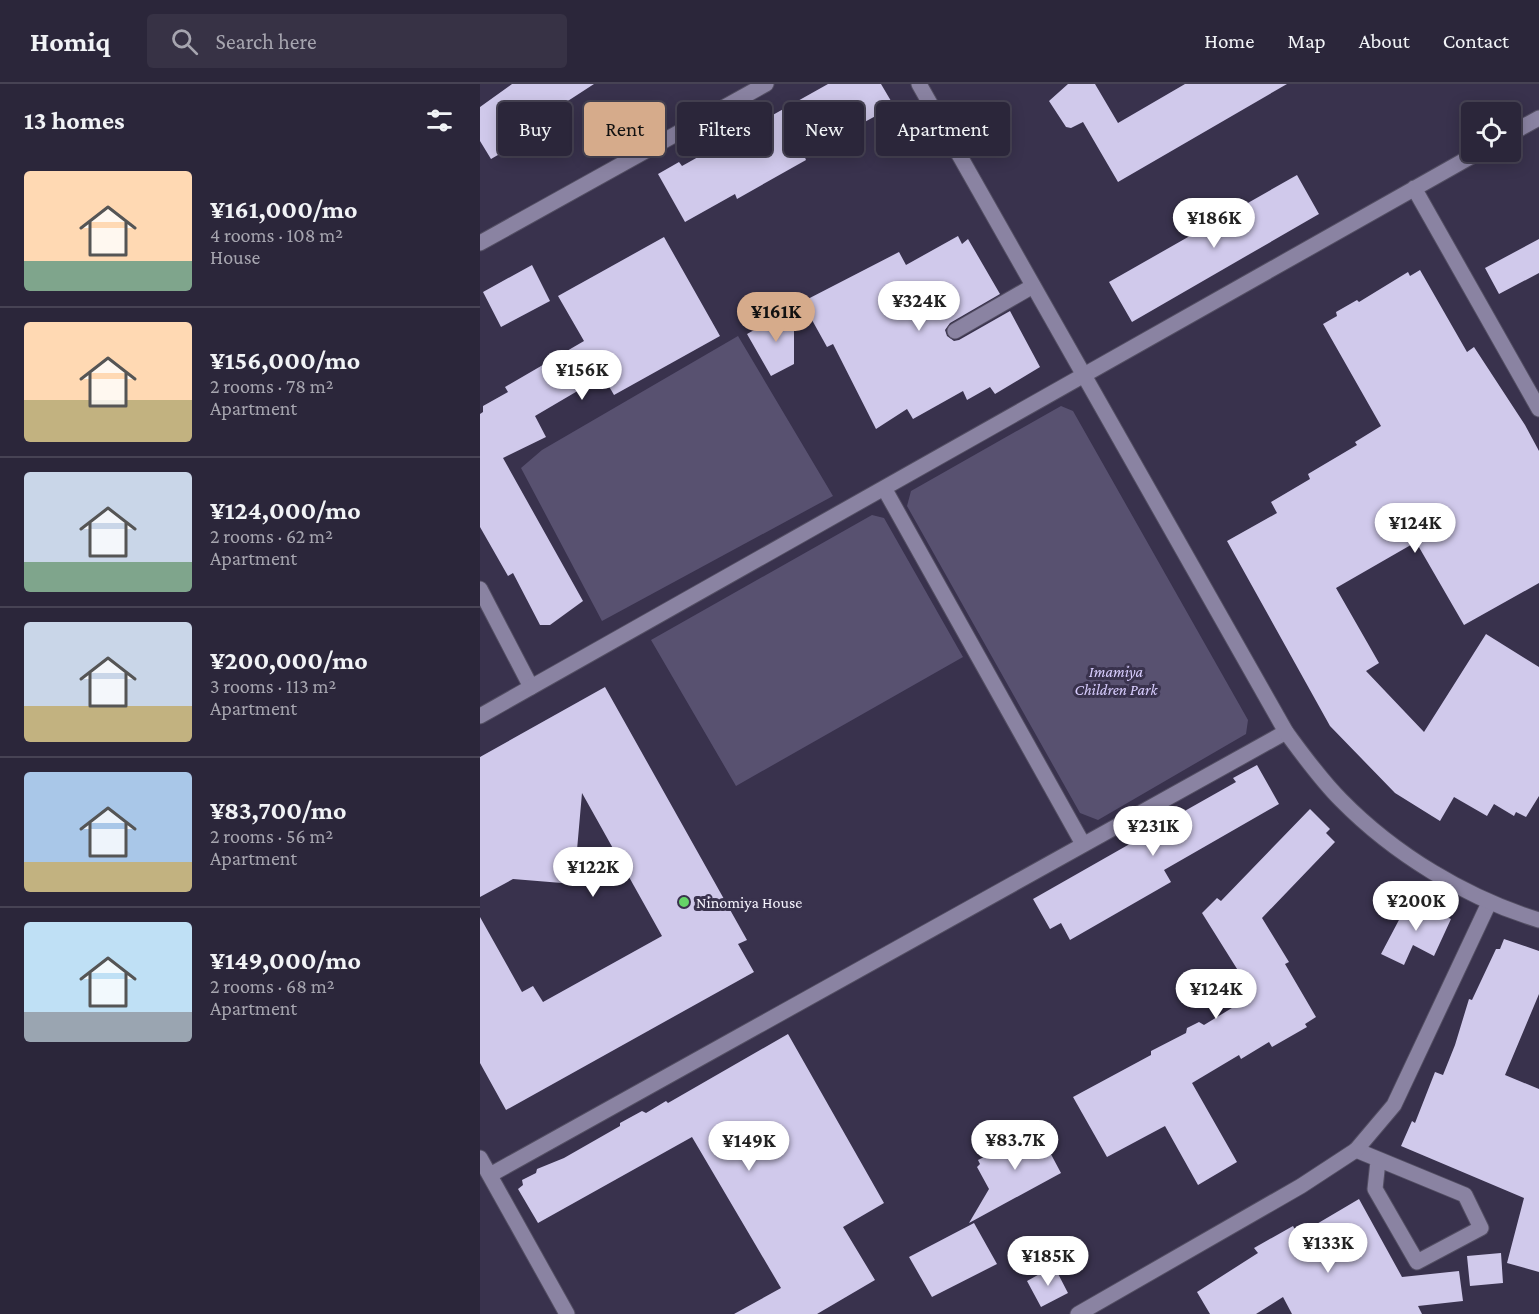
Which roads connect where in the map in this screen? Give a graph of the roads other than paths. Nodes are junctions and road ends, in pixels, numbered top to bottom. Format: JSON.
{"nodes":[{"id":1,"x":766,"y":84,"type":"edge"},
{"id":2,"x":919,"y":84,"type":"edge"},
{"id":3,"x":1539,"y":118,"type":"edge"},
{"id":4,"x":1521,"y":128,"type":"edge"},
{"id":5,"x":1461,"y":162,"type":"edge"},
{"id":6,"x":1414,"y":188,"type":"junction"},
{"id":7,"x":480,"y":243,"type":"edge"},
{"id":8,"x":1033,"y":286,"type":"junction"},
{"id":9,"x":955,"y":331,"type":"dead end"},
{"id":10,"x":1084,"y":375,"type":"junction"},
{"id":11,"x":1539,"y":409,"type":"edge"},
{"id":12,"x":884,"y":488,"type":"junction"},
{"id":13,"x":480,"y":589,"type":"edge"},
{"id":14,"x":531,"y":687,"type":"junction"},
{"id":15,"x":480,"y":716,"type":"edge"},
{"id":16,"x":1286,"y":732,"type":"junction"},
{"id":17,"x":1083,"y":844,"type":"junction"},
{"id":18,"x":1489,"y":903,"type":"junction"},
{"id":19,"x":1539,"y":920,"type":"edge"},
{"id":20,"x":1356,"y":1150,"type":"junction"},
{"id":21,"x":480,"y":1158,"type":"edge"},
{"id":22,"x":1378,"y":1161,"type":"junction"},
{"id":23,"x":490,"y":1175,"type":"junction"},
{"id":24,"x":567,"y":1314,"type":"edge"},
{"id":25,"x":1078,"y":1314,"type":"edge"}],
"edges":[{"from":1,"to":7,"type":"street"},
{"from":2,"to":8,"type":"street"},
{"from":3,"to":4,"type":"street"},
{"from":5,"to":6,"type":"street"},
{"from":6,"to":10,"type":"street"},
{"from":6,"to":11,"type":"street"},
{"from":8,"to":9,"type":"street"},
{"from":8,"to":10,"type":"street"},
{"from":10,"to":12,"type":"street"},
{"from":10,"to":16,"type":"street"},
{"from":12,"to":14,"type":"street"},
{"from":12,"to":17,"type":"street"},
{"from":13,"to":14,"type":"street"},
{"from":14,"to":15,"type":"street"},
{"from":16,"to":17,"type":"street"},
{"from":16,"to":18,"type":"street"},
{"from":17,"to":23,"type":"street"},
{"from":18,"to":19,"type":"street"},
{"from":18,"to":20,"type":"street"},
{"from":20,"to":22,"type":"street"},
{"from":20,"to":25,"type":"street"},
{"from":21,"to":23,"type":"street"},
{"from":22,"to":22,"type":"street"},
{"from":23,"to":24,"type":"street"}]}
